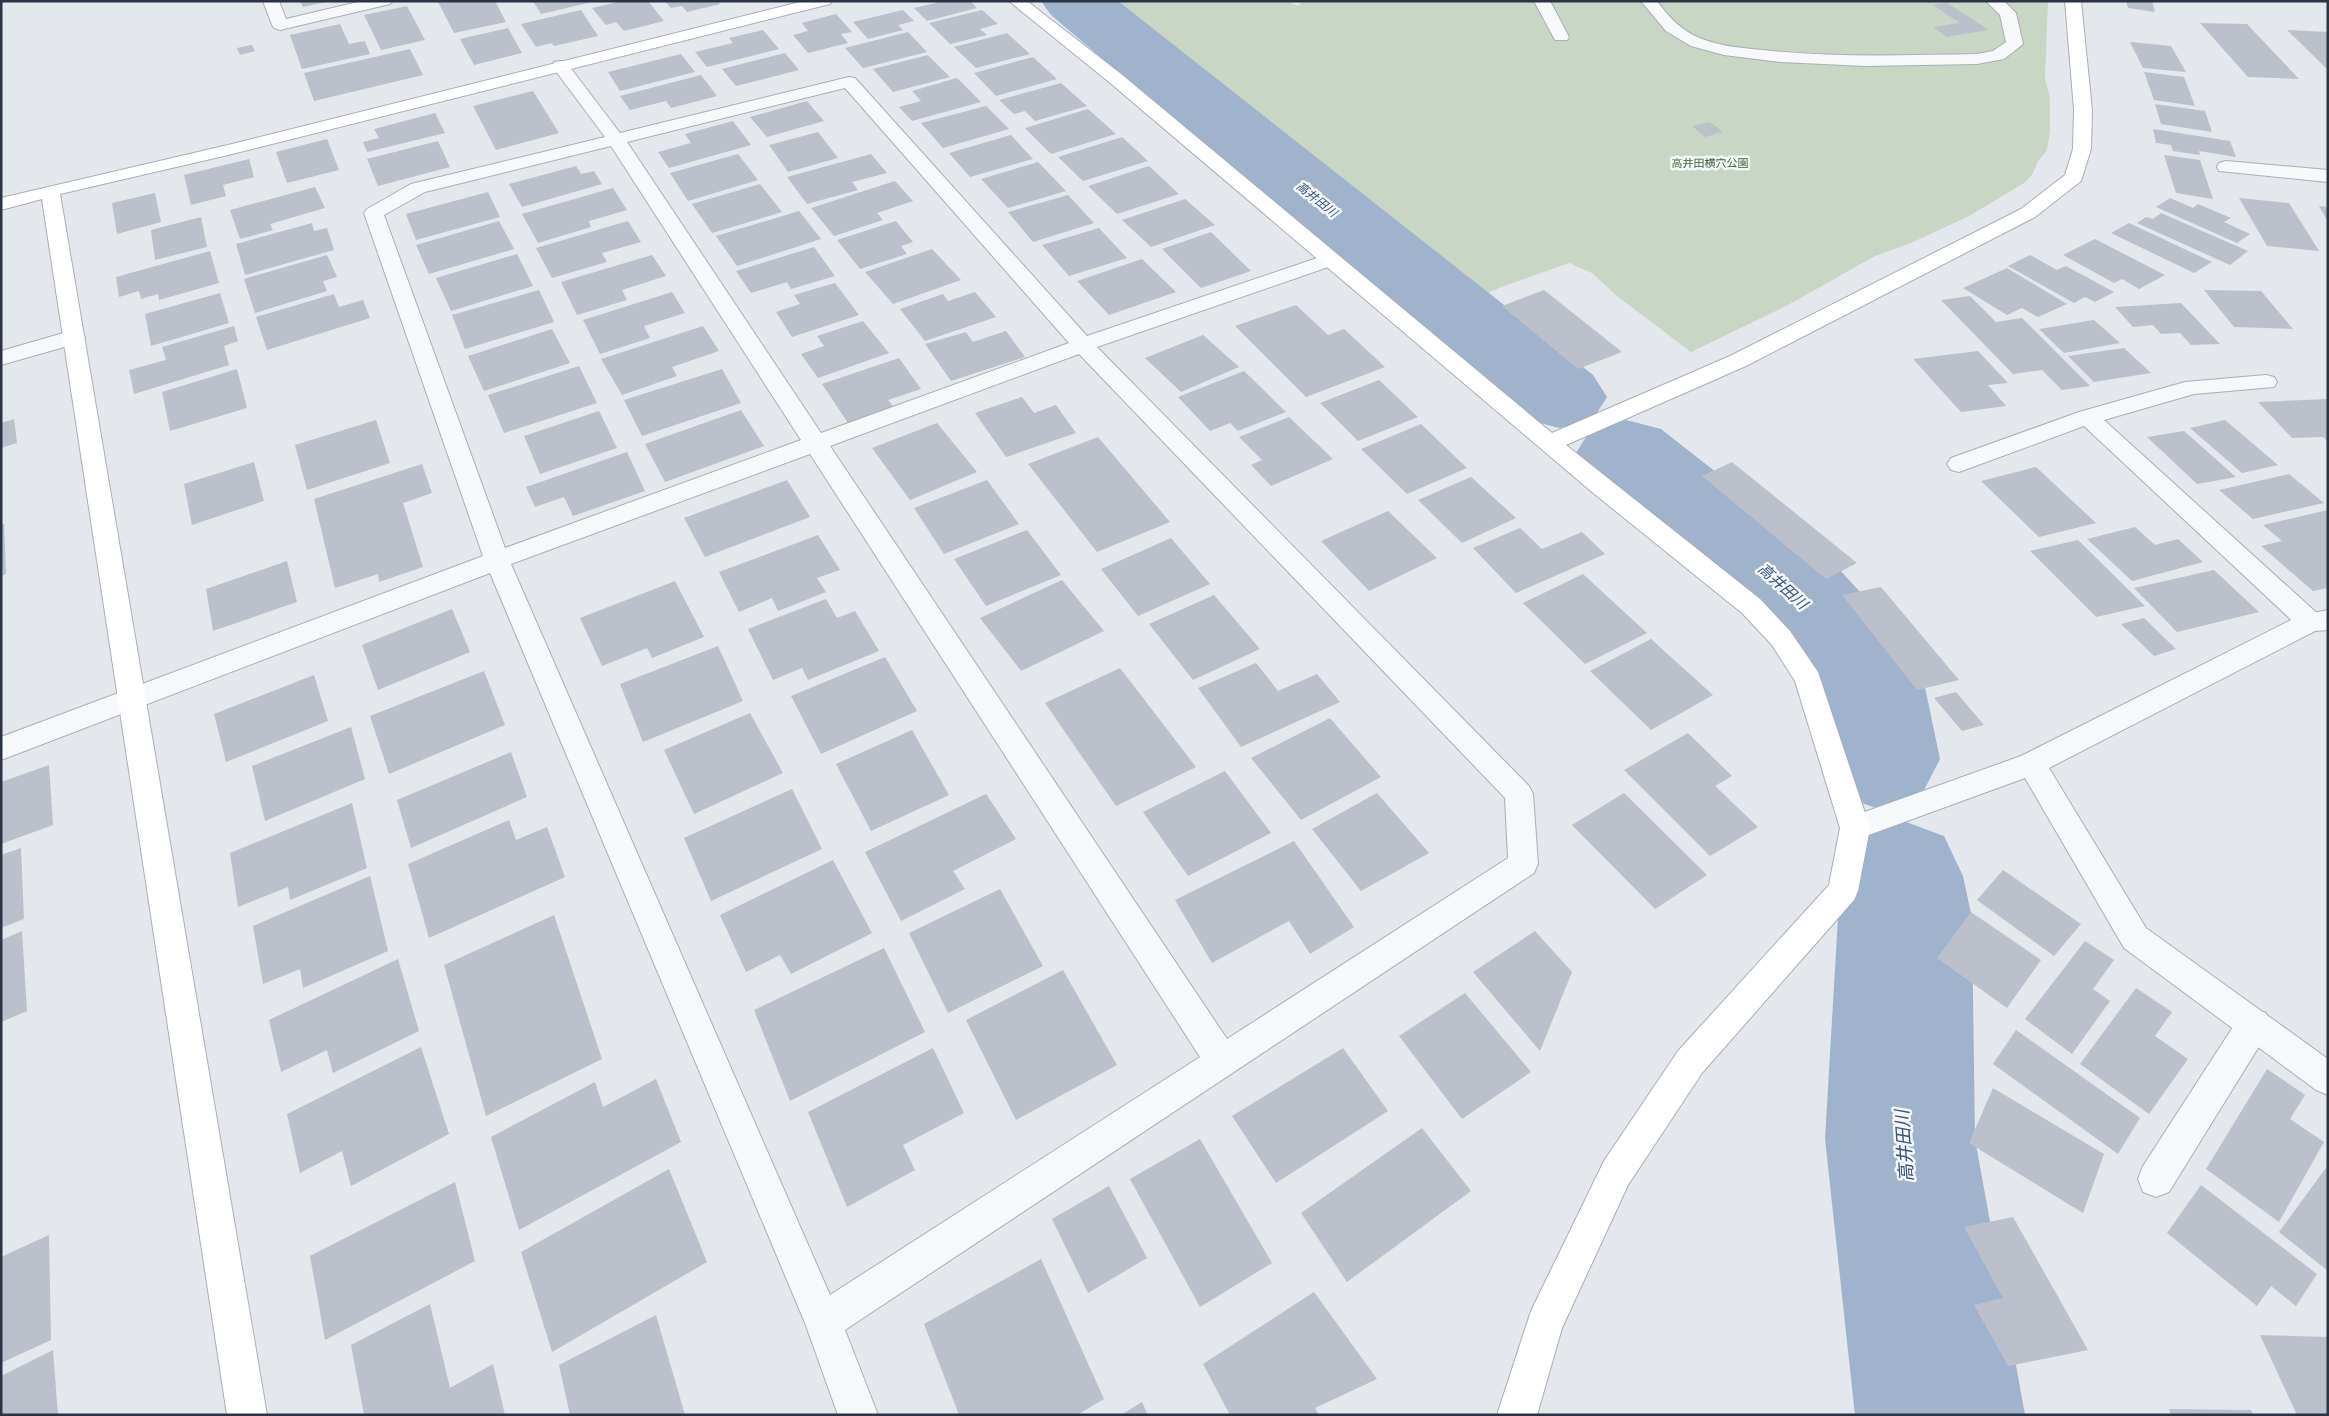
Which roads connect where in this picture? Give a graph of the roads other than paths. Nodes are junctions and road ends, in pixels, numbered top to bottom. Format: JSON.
{"nodes":[{"id":1,"x":271,"y":1,"type":"edge"},
{"id":2,"x":384,"y":1,"type":"edge"},
{"id":3,"x":824,"y":1,"type":"edge"},
{"id":4,"x":1017,"y":1,"type":"edge"},
{"id":5,"x":1542,"y":1,"type":"edge"},
{"id":6,"x":1649,"y":1,"type":"edge"},
{"id":7,"x":1994,"y":1,"type":"edge"},
{"id":8,"x":2073,"y":1,"type":"edge"},
{"id":9,"x":1561,"y":37,"type":"dead end"},
{"id":10,"x":560,"y":66,"type":"junction"},
{"id":11,"x":615,"y":138,"type":"junction"},
{"id":12,"x":2226,"y":167,"type":"dead end"},
{"id":13,"x":2328,"y":176,"type":"edge"},
{"id":14,"x":50,"y":191,"type":"junction"},
{"id":15,"x":1,"y":204,"type":"edge"},
{"id":16,"x":1330,"y":260,"type":"junction"},
{"id":17,"x":74,"y":337,"type":"junction"},
{"id":18,"x":1083,"y":345,"type":"junction"},
{"id":19,"x":1,"y":358,"type":"edge"},
{"id":20,"x":2266,"y":382,"type":"dead end"},
{"id":21,"x":2087,"y":417,"type":"junction"},
{"id":22,"x":815,"y":443,"type":"junction"},
{"id":23,"x":1549,"y":443,"type":"junction"},
{"id":24,"x":1959,"y":464,"type":"dead end"},
{"id":25,"x":497,"y":560,"type":"junction"},
{"id":26,"x":2319,"y":621,"type":"edge"},
{"id":27,"x":132,"y":701,"type":"junction"},
{"id":28,"x":1,"y":749,"type":"edge"},
{"id":29,"x":2031,"y":764,"type":"junction"},
{"id":30,"x":1855,"y":828,"type":"junction"},
{"id":31,"x":2254,"y":1024,"type":"junction"},
{"id":32,"x":1222,"y":1061,"type":"junction"},
{"id":33,"x":2328,"y":1079,"type":"edge"},
{"id":34,"x":2156,"y":1179,"type":"dead end"},
{"id":35,"x":823,"y":1322,"type":"junction"},
{"id":36,"x":247,"y":1415,"type":"edge"},
{"id":37,"x":858,"y":1415,"type":"edge"},
{"id":38,"x":1517,"y":1415,"type":"edge"}],
"edges":[{"from":1,"to":2,"type":"street"},
{"from":3,"to":10,"type":"street"},
{"from":4,"to":16,"type":"street"},
{"from":5,"to":9,"type":"street"},
{"from":6,"to":7,"type":"street"},
{"from":8,"to":23,"type":"street"},
{"from":10,"to":11,"type":"street"},
{"from":10,"to":14,"type":"street"},
{"from":11,"to":18,"type":"street"},
{"from":11,"to":22,"type":"street"},
{"from":11,"to":25,"type":"street"},
{"from":12,"to":13,"type":"street"},
{"from":14,"to":15,"type":"street"},
{"from":14,"to":17,"type":"street"},
{"from":16,"to":18,"type":"street"},
{"from":16,"to":23,"type":"street"},
{"from":17,"to":19,"type":"street"},
{"from":17,"to":27,"type":"street"},
{"from":18,"to":22,"type":"street"},
{"from":18,"to":32,"type":"street"},
{"from":20,"to":21,"type":"street"},
{"from":21,"to":24,"type":"street"},
{"from":21,"to":26,"type":"street"},
{"from":22,"to":25,"type":"street"},
{"from":22,"to":32,"type":"street"},
{"from":23,"to":30,"type":"street"},
{"from":25,"to":27,"type":"street"},
{"from":25,"to":35,"type":"street"},
{"from":26,"to":29,"type":"street"},
{"from":27,"to":28,"type":"street"},
{"from":27,"to":36,"type":"street"},
{"from":29,"to":30,"type":"street"},
{"from":29,"to":31,"type":"street"},
{"from":30,"to":38,"type":"street"},
{"from":31,"to":33,"type":"street"},
{"from":31,"to":34,"type":"street"},
{"from":32,"to":35,"type":"street"},
{"from":35,"to":37,"type":"street"}]}
